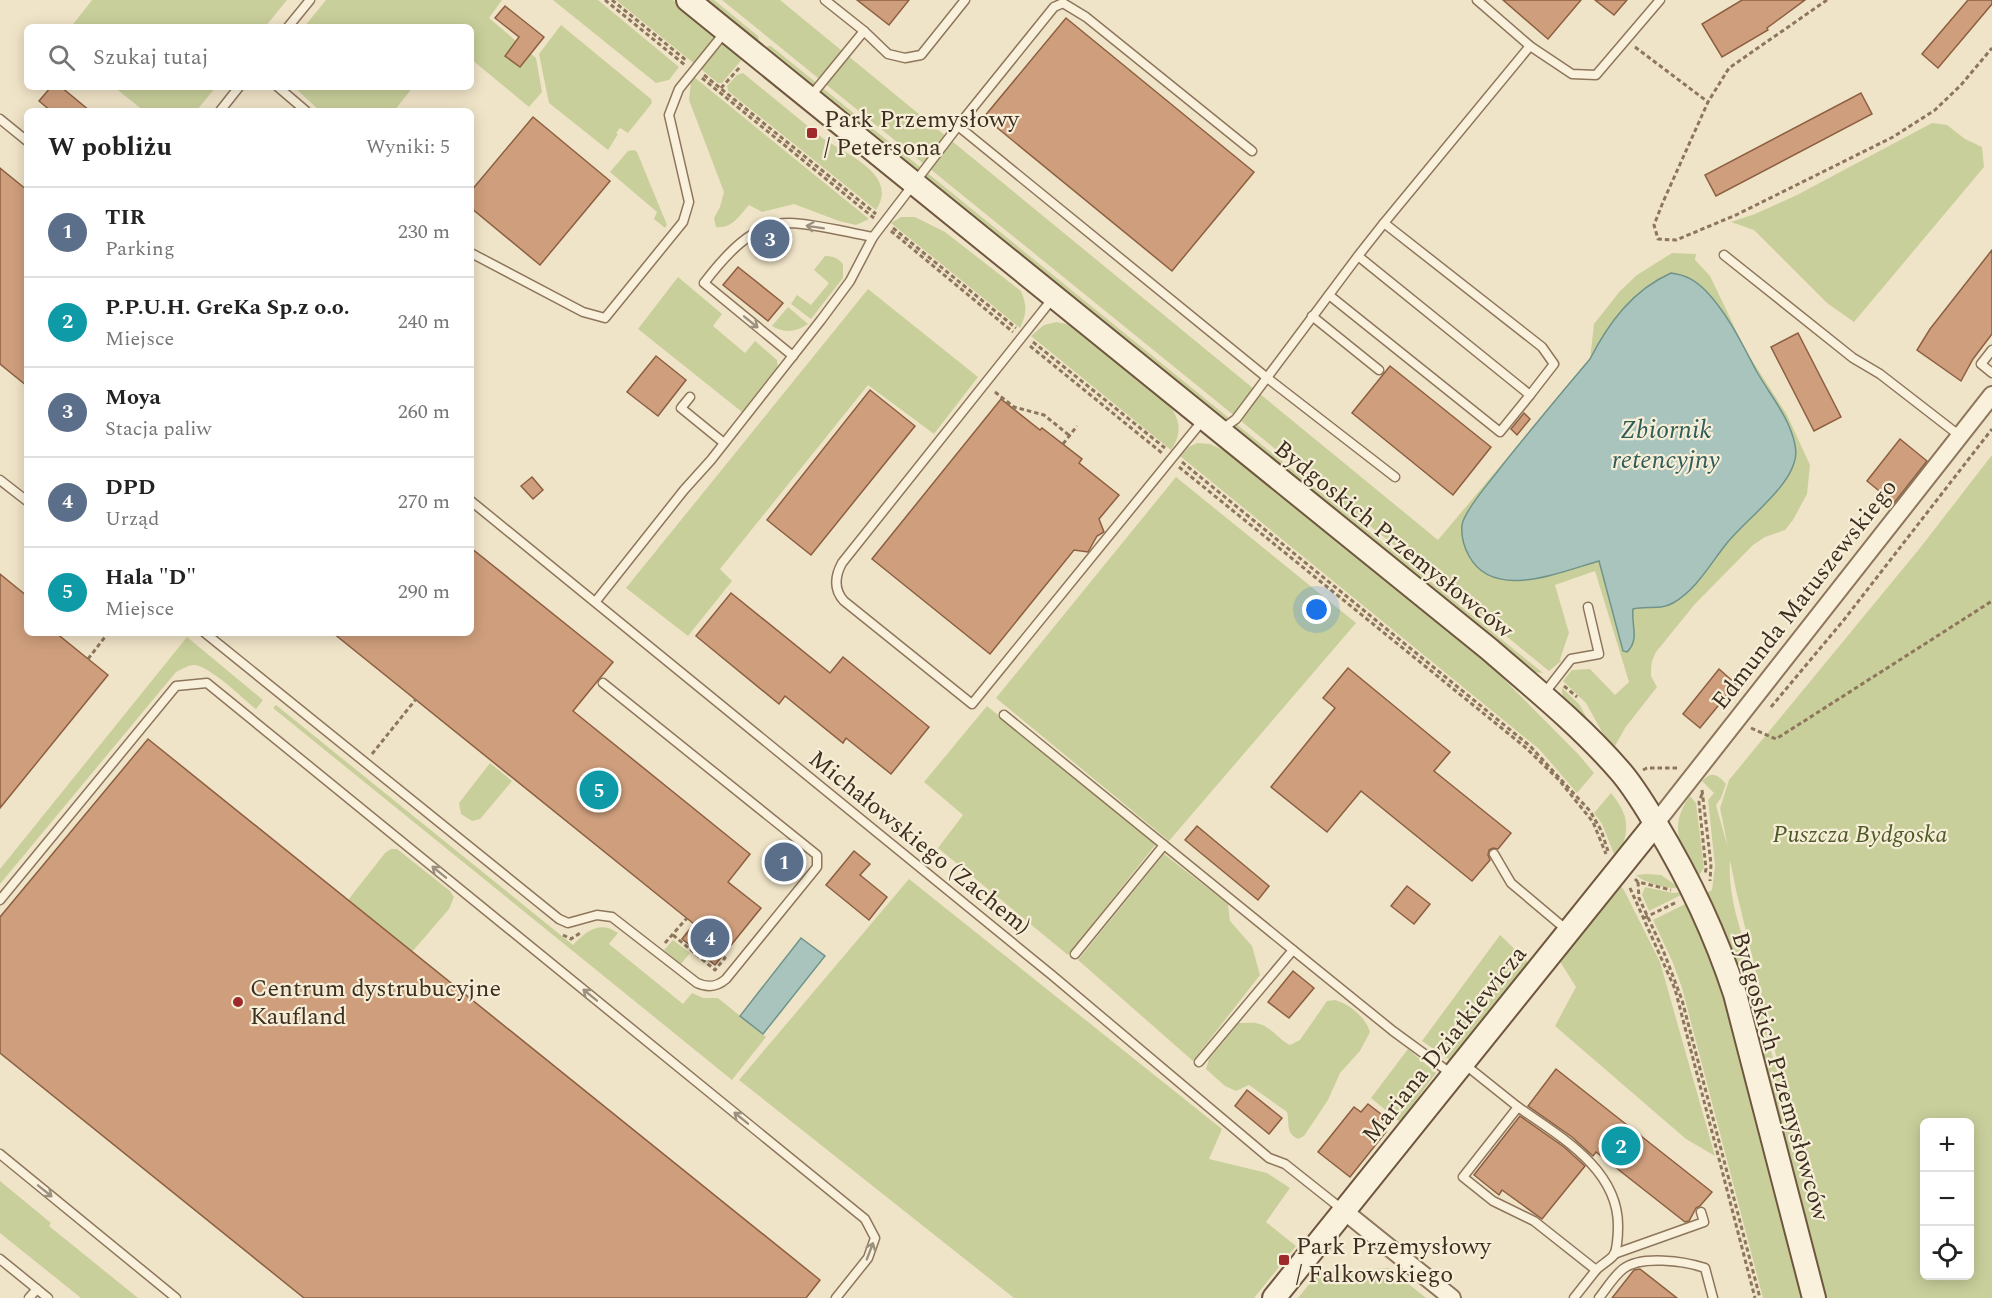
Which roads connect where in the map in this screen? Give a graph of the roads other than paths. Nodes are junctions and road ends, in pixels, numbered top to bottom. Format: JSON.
{"nodes":[{"id":1,"x":310,"y":0,"type":"edge"},
{"id":2,"x":687,"y":0,"type":"edge"},
{"id":3,"x":825,"y":0,"type":"edge"},
{"id":4,"x":964,"y":0,"type":"edge"},
{"id":5,"x":1477,"y":0,"type":"edge"},
{"id":6,"x":1660,"y":0,"type":"edge"},
{"id":7,"x":290,"y":24,"type":"edge"},
{"id":8,"x":726,"y":31,"type":"junction"},
{"id":9,"x":864,"y":31,"type":"junction"},
{"id":10,"x":1530,"y":46,"type":"junction"},
{"id":11,"x":238,"y":90,"type":"edge"},
{"id":12,"x":282,"y":90,"type":"edge"},
{"id":13,"x":808,"y":99,"type":"junction"},
{"id":14,"x":222,"y":108,"type":"edge"},
{"id":15,"x":302,"y":108,"type":"edge"},
{"id":16,"x":0,"y":119,"type":"edge"},
{"id":17,"x":958,"y":126,"type":"junction"},
{"id":18,"x":24,"y":139,"type":"edge"},
{"id":19,"x":1252,"y":151,"type":"dead end"},
{"id":20,"x":914,"y":183,"type":"junction"},
{"id":21,"x":1384,"y":224,"type":"junction"},
{"id":22,"x":873,"y":237,"type":"junction"},
{"id":23,"x":474,"y":255,"type":"edge"},
{"id":24,"x":1724,"y":255,"type":"dead end"},
{"id":25,"x":1358,"y":256,"type":"junction"},
{"id":26,"x":1329,"y":295,"type":"junction"},
{"id":27,"x":1054,"y":297,"type":"junction"},
{"id":28,"x":1312,"y":316,"type":"junction"},
{"id":29,"x":1992,"y":350,"type":"edge"},
{"id":30,"x":793,"y":356,"type":"junction"},
{"id":31,"x":1379,"y":370,"type":"dead end"},
{"id":32,"x":1992,"y":373,"type":"edge"},
{"id":33,"x":1266,"y":377,"type":"junction"},
{"id":34,"x":1530,"y":394,"type":"junction"},
{"id":35,"x":1992,"y":395,"type":"edge"},
{"id":36,"x":690,"y":398,"type":"dead end"},
{"id":37,"x":1211,"y":426,"type":"junction"},
{"id":38,"x":1960,"y":436,"type":"junction"},
{"id":39,"x":724,"y":443,"type":"junction"},
{"id":40,"x":1395,"y":477,"type":"dead end"},
{"id":41,"x":0,"y":480,"type":"edge"},
{"id":42,"x":24,"y":499,"type":"edge"},
{"id":43,"x":474,"y":503,"type":"edge"},
{"id":44,"x":596,"y":601,"type":"junction"},
{"id":45,"x":1588,"y":607,"type":"dead end"},
{"id":46,"x":209,"y":636,"type":"edge"},
{"id":47,"x":603,"y":683,"type":"dead end"},
{"id":48,"x":1543,"y":695,"type":"junction"},
{"id":49,"x":1004,"y":715,"type":"dead end"},
{"id":50,"x":1655,"y":824,"type":"junction"},
{"id":51,"x":1164,"y":845,"type":"junction"},
{"id":52,"x":1494,"y":854,"type":"dead end"},
{"id":53,"x":0,"y":900,"type":"edge"},
{"id":54,"x":1569,"y":932,"type":"junction"},
{"id":55,"x":1293,"y":950,"type":"junction"},
{"id":56,"x":1075,"y":954,"type":"dead end"},
{"id":57,"x":1199,"y":1062,"type":"dead end"},
{"id":58,"x":1458,"y":1069,"type":"junction"},
{"id":59,"x":1518,"y":1107,"type":"junction"},
{"id":60,"x":0,"y":1154,"type":"edge"},
{"id":61,"x":1344,"y":1211,"type":"junction"},
{"id":62,"x":1701,"y":1212,"type":"dead end"},
{"id":63,"x":1614,"y":1254,"type":"junction"},
{"id":64,"x":0,"y":1259,"type":"edge"},
{"id":65,"x":1596,"y":1270,"type":"junction"},
{"id":66,"x":37,"y":1289,"type":"junction"},
{"id":67,"x":29,"y":1298,"type":"edge"},
{"id":68,"x":48,"y":1298,"type":"edge"},
{"id":69,"x":176,"y":1298,"type":"edge"},
{"id":70,"x":836,"y":1298,"type":"edge"},
{"id":71,"x":1274,"y":1298,"type":"edge"},
{"id":72,"x":1452,"y":1298,"type":"edge"},
{"id":73,"x":1574,"y":1298,"type":"edge"},
{"id":74,"x":1599,"y":1298,"type":"edge"},
{"id":75,"x":1713,"y":1298,"type":"edge"},
{"id":76,"x":1814,"y":1298,"type":"edge"}],
"edges":[{"from":1,"to":7,"type":"lane"},
{"from":2,"to":8,"type":"street","name":"Bydgoskich Przemysłowców"},
{"from":3,"to":9,"type":"lane"},
{"from":4,"to":9,"type":"lane"},
{"from":5,"to":10,"type":"lane"},
{"from":6,"to":10,"type":"lane"},
{"from":8,"to":13,"type":"street","name":"Bydgoskich Przemysłowców"},
{"from":8,"to":23,"type":"lane"},
{"from":9,"to":13,"type":"lane"},
{"from":10,"to":21,"type":"lane"},
{"from":11,"to":14,"type":"lane"},
{"from":12,"to":15,"type":"lane"},
{"from":13,"to":20,"type":"street","name":"Bydgoskich Przemysłowców"},
{"from":16,"to":18,"type":"lane"},
{"from":17,"to":19,"type":"lane"},
{"from":17,"to":20,"type":"lane"},
{"from":17,"to":33,"type":"lane"},
{"from":20,"to":22,"type":"lane"},
{"from":20,"to":27,"type":"street","name":"Bydgoskich Przemysłowców"},
{"from":21,"to":25,"type":"lane"},
{"from":21,"to":34,"type":"lane"},
{"from":22,"to":30,"type":"lane"},
{"from":22,"to":30,"type":"lane","one_way":true},
{"from":24,"to":38,"type":"lane"},
{"from":25,"to":26,"type":"lane"},
{"from":25,"to":34,"type":"lane"},
{"from":26,"to":28,"type":"lane"},
{"from":26,"to":34,"type":"lane"},
{"from":27,"to":37,"type":"street","name":"Bydgoskich Przemysłowców"},
{"from":27,"to":37,"type":"lane"},
{"from":28,"to":31,"type":"lane"},
{"from":28,"to":33,"type":"lane"},
{"from":29,"to":32,"type":"lane"},
{"from":30,"to":39,"type":"lane"},
{"from":33,"to":37,"type":"lane"},
{"from":33,"to":40,"type":"lane"},
{"from":35,"to":38,"type":"street","name":"Edmunda Matuszewskiego"},
{"from":36,"to":39,"type":"lane"},
{"from":37,"to":48,"type":"street","name":"Bydgoskich Przemysłowców"},
{"from":38,"to":50,"type":"street","name":"Edmunda Matuszewskiego"},
{"from":39,"to":44,"type":"lane"},
{"from":41,"to":42,"type":"lane"},
{"from":43,"to":44,"type":"lane","name":"Michałowskiego (Zachem)"},
{"from":44,"to":61,"type":"lane","name":"Michałowskiego (Zachem)"},
{"from":45,"to":48,"type":"lane"},
{"from":46,"to":47,"type":"lane"},
{"from":48,"to":50,"type":"street","name":"Bydgoskich Przemysłowców"},
{"from":49,"to":51,"type":"lane"},
{"from":50,"to":54,"type":"street","name":"Mariana Dziatkiewicza"},
{"from":50,"to":76,"type":"street","name":"Bydgoskich Przemysłowców"},
{"from":51,"to":55,"type":"lane"},
{"from":51,"to":56,"type":"lane"},
{"from":52,"to":54,"type":"lane"},
{"from":70,"to":53,"type":"lane","one_way":true},
{"from":54,"to":58,"type":"street","name":"Mariana Dziatkiewicza"},
{"from":55,"to":57,"type":"lane"},
{"from":55,"to":58,"type":"lane"},
{"from":58,"to":59,"type":"lane"},
{"from":58,"to":61,"type":"street","name":"Mariana Dziatkiewicza"},
{"from":59,"to":63,"type":"lane"},
{"from":59,"to":65,"type":"lane"},
{"from":60,"to":69,"type":"lane","one_way":true},
{"from":61,"to":71,"type":"street","name":"Mariana Dziatkiewicza"},
{"from":61,"to":72,"type":"street"},
{"from":62,"to":63,"type":"lane"},
{"from":63,"to":65,"type":"lane"},
{"from":64,"to":66,"type":"lane"},
{"from":65,"to":73,"type":"lane"},
{"from":66,"to":67,"type":"lane"},
{"from":66,"to":68,"type":"lane"},
{"from":74,"to":75,"type":"lane"}]}
